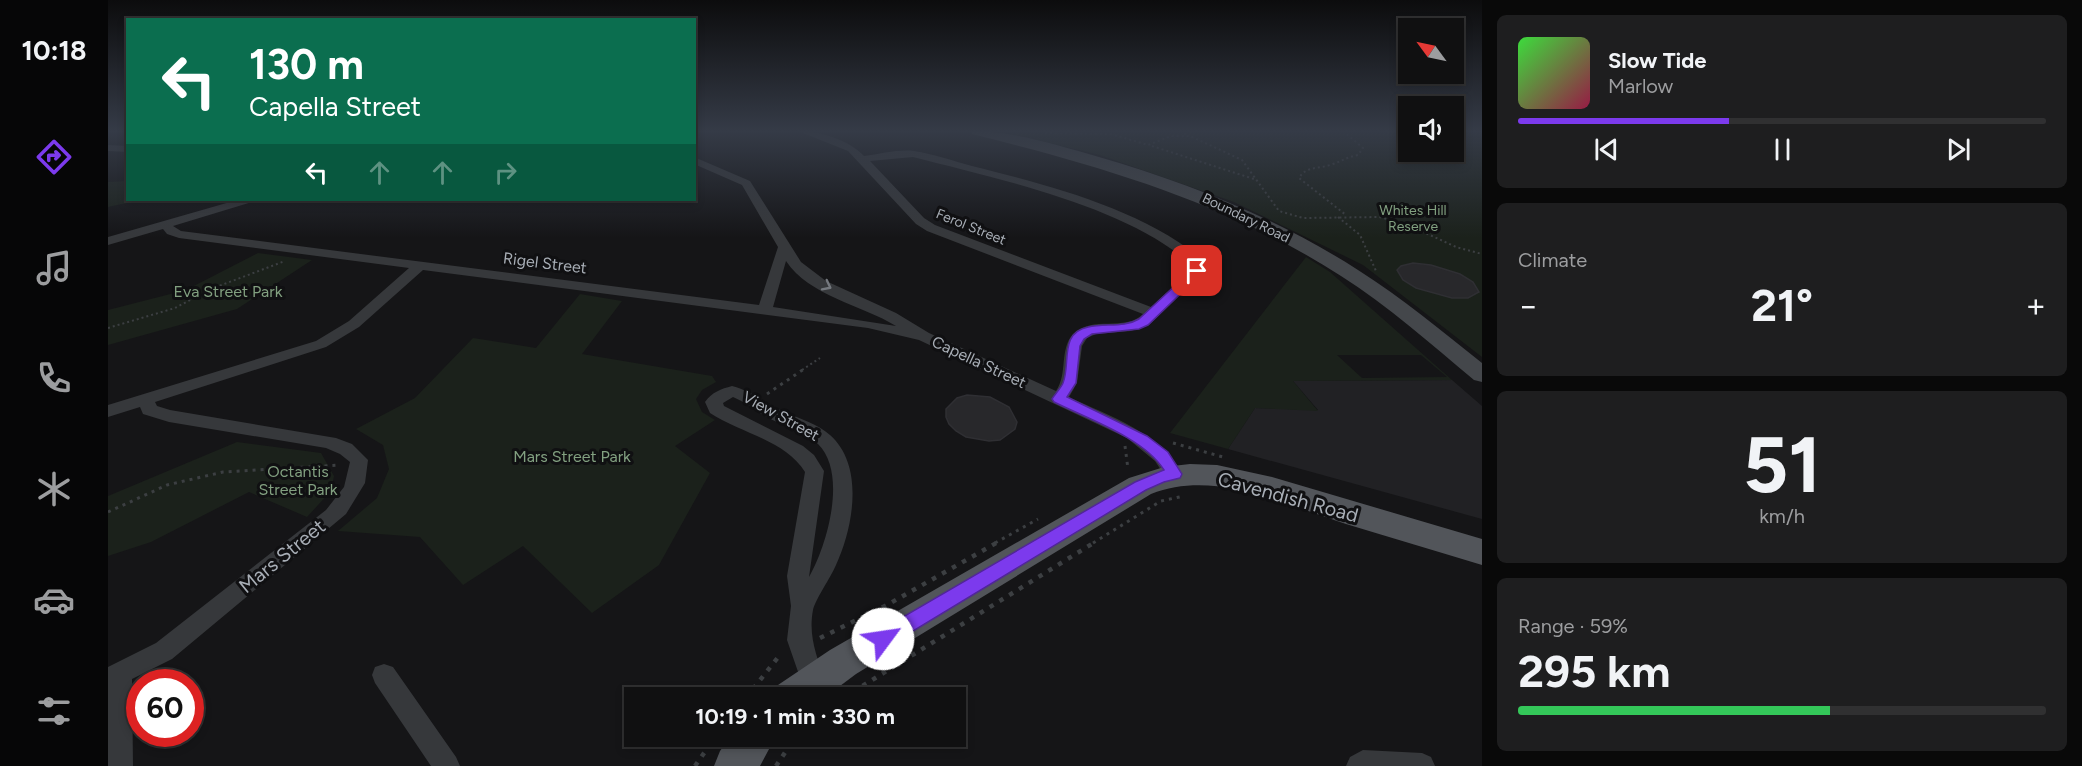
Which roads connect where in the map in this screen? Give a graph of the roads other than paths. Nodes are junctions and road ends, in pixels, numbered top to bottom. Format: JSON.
{"nodes":[{"id":1,"x":705,"y":167,"type":"edge"},
{"id":2,"x":870,"y":167,"type":"edge"},
{"id":3,"x":967,"y":167,"type":"edge"},
{"id":4,"x":1118,"y":167,"type":"edge"},
{"id":5,"x":245,"y":201,"type":"edge"},
{"id":6,"x":165,"y":224,"type":"junction"},
{"id":7,"x":108,"y":241,"type":"edge"},
{"id":8,"x":784,"y":247,"type":"junction"},
{"id":9,"x":421,"y":265,"type":"junction"},
{"id":10,"x":765,"y":310,"type":"junction"},
{"id":11,"x":1153,"y":313,"type":"junction"},
{"id":12,"x":924,"y":336,"type":"junction"},
{"id":13,"x":1482,"y":375,"type":"edge"},
{"id":14,"x":146,"y":399,"type":"junction"},
{"id":15,"x":1059,"y":399,"type":"junction"},
{"id":16,"x":108,"y":411,"type":"edge"},
{"id":17,"x":1183,"y":484,"type":"junction"},
{"id":18,"x":1482,"y":552,"type":"edge"},
{"id":19,"x":802,"y":606,"type":"junction"},
{"id":20,"x":384,"y":675,"type":"dead end"},
{"id":21,"x":114,"y":676,"type":"edge"},
{"id":22,"x":802,"y":687,"type":"edge"},
{"id":23,"x":805,"y":687,"type":"edge"},
{"id":24,"x":748,"y":747,"type":"edge"},
{"id":25,"x":120,"y":766,"type":"edge"},
{"id":26,"x":447,"y":766,"type":"edge"},
{"id":27,"x":735,"y":766,"type":"edge"},
{"id":28,"x":1359,"y":766,"type":"edge"},
{"id":29,"x":1422,"y":766,"type":"edge"}],
"edges":[{"from":1,"to":8,"type":"street","name":"Capella Street"},
{"from":2,"to":11,"type":"street","name":"Ferol Street"},
{"from":3,"to":11,"type":"street"},
{"from":4,"to":13,"type":"main road","name":"Boundary Road"},
{"from":5,"to":6,"type":"street"},
{"from":6,"to":7,"type":"street"},
{"from":6,"to":9,"type":"street","name":"Rigel Street"},
{"from":8,"to":10,"type":"street"},
{"from":8,"to":12,"type":"street","name":"Capella Street","one_way":true},
{"from":9,"to":10,"type":"street","name":"Rigel Street"},
{"from":9,"to":14,"type":"street"},
{"from":10,"to":12,"type":"street","name":"Rigel Street"},
{"from":11,"to":15,"type":"street"},
{"from":12,"to":15,"type":"street","name":"Capella Street"},
{"from":14,"to":16,"type":"street"},
{"from":14,"to":21,"type":"street","name":"Mars Street"},
{"from":15,"to":17,"type":"street","name":"Capella Street"},
{"from":17,"to":18,"type":"main road","name":"Cavendish Road"},
{"from":17,"to":23,"type":"main road","name":"Cavendish Road"},
{"from":19,"to":19,"type":"street","name":"View Street"},
{"from":19,"to":22,"type":"street","name":"View Street"},
{"from":20,"to":26,"type":"street"},
{"from":21,"to":25,"type":"street"},
{"from":24,"to":27,"type":"main road"},
{"from":28,"to":29,"type":"street"}]}
